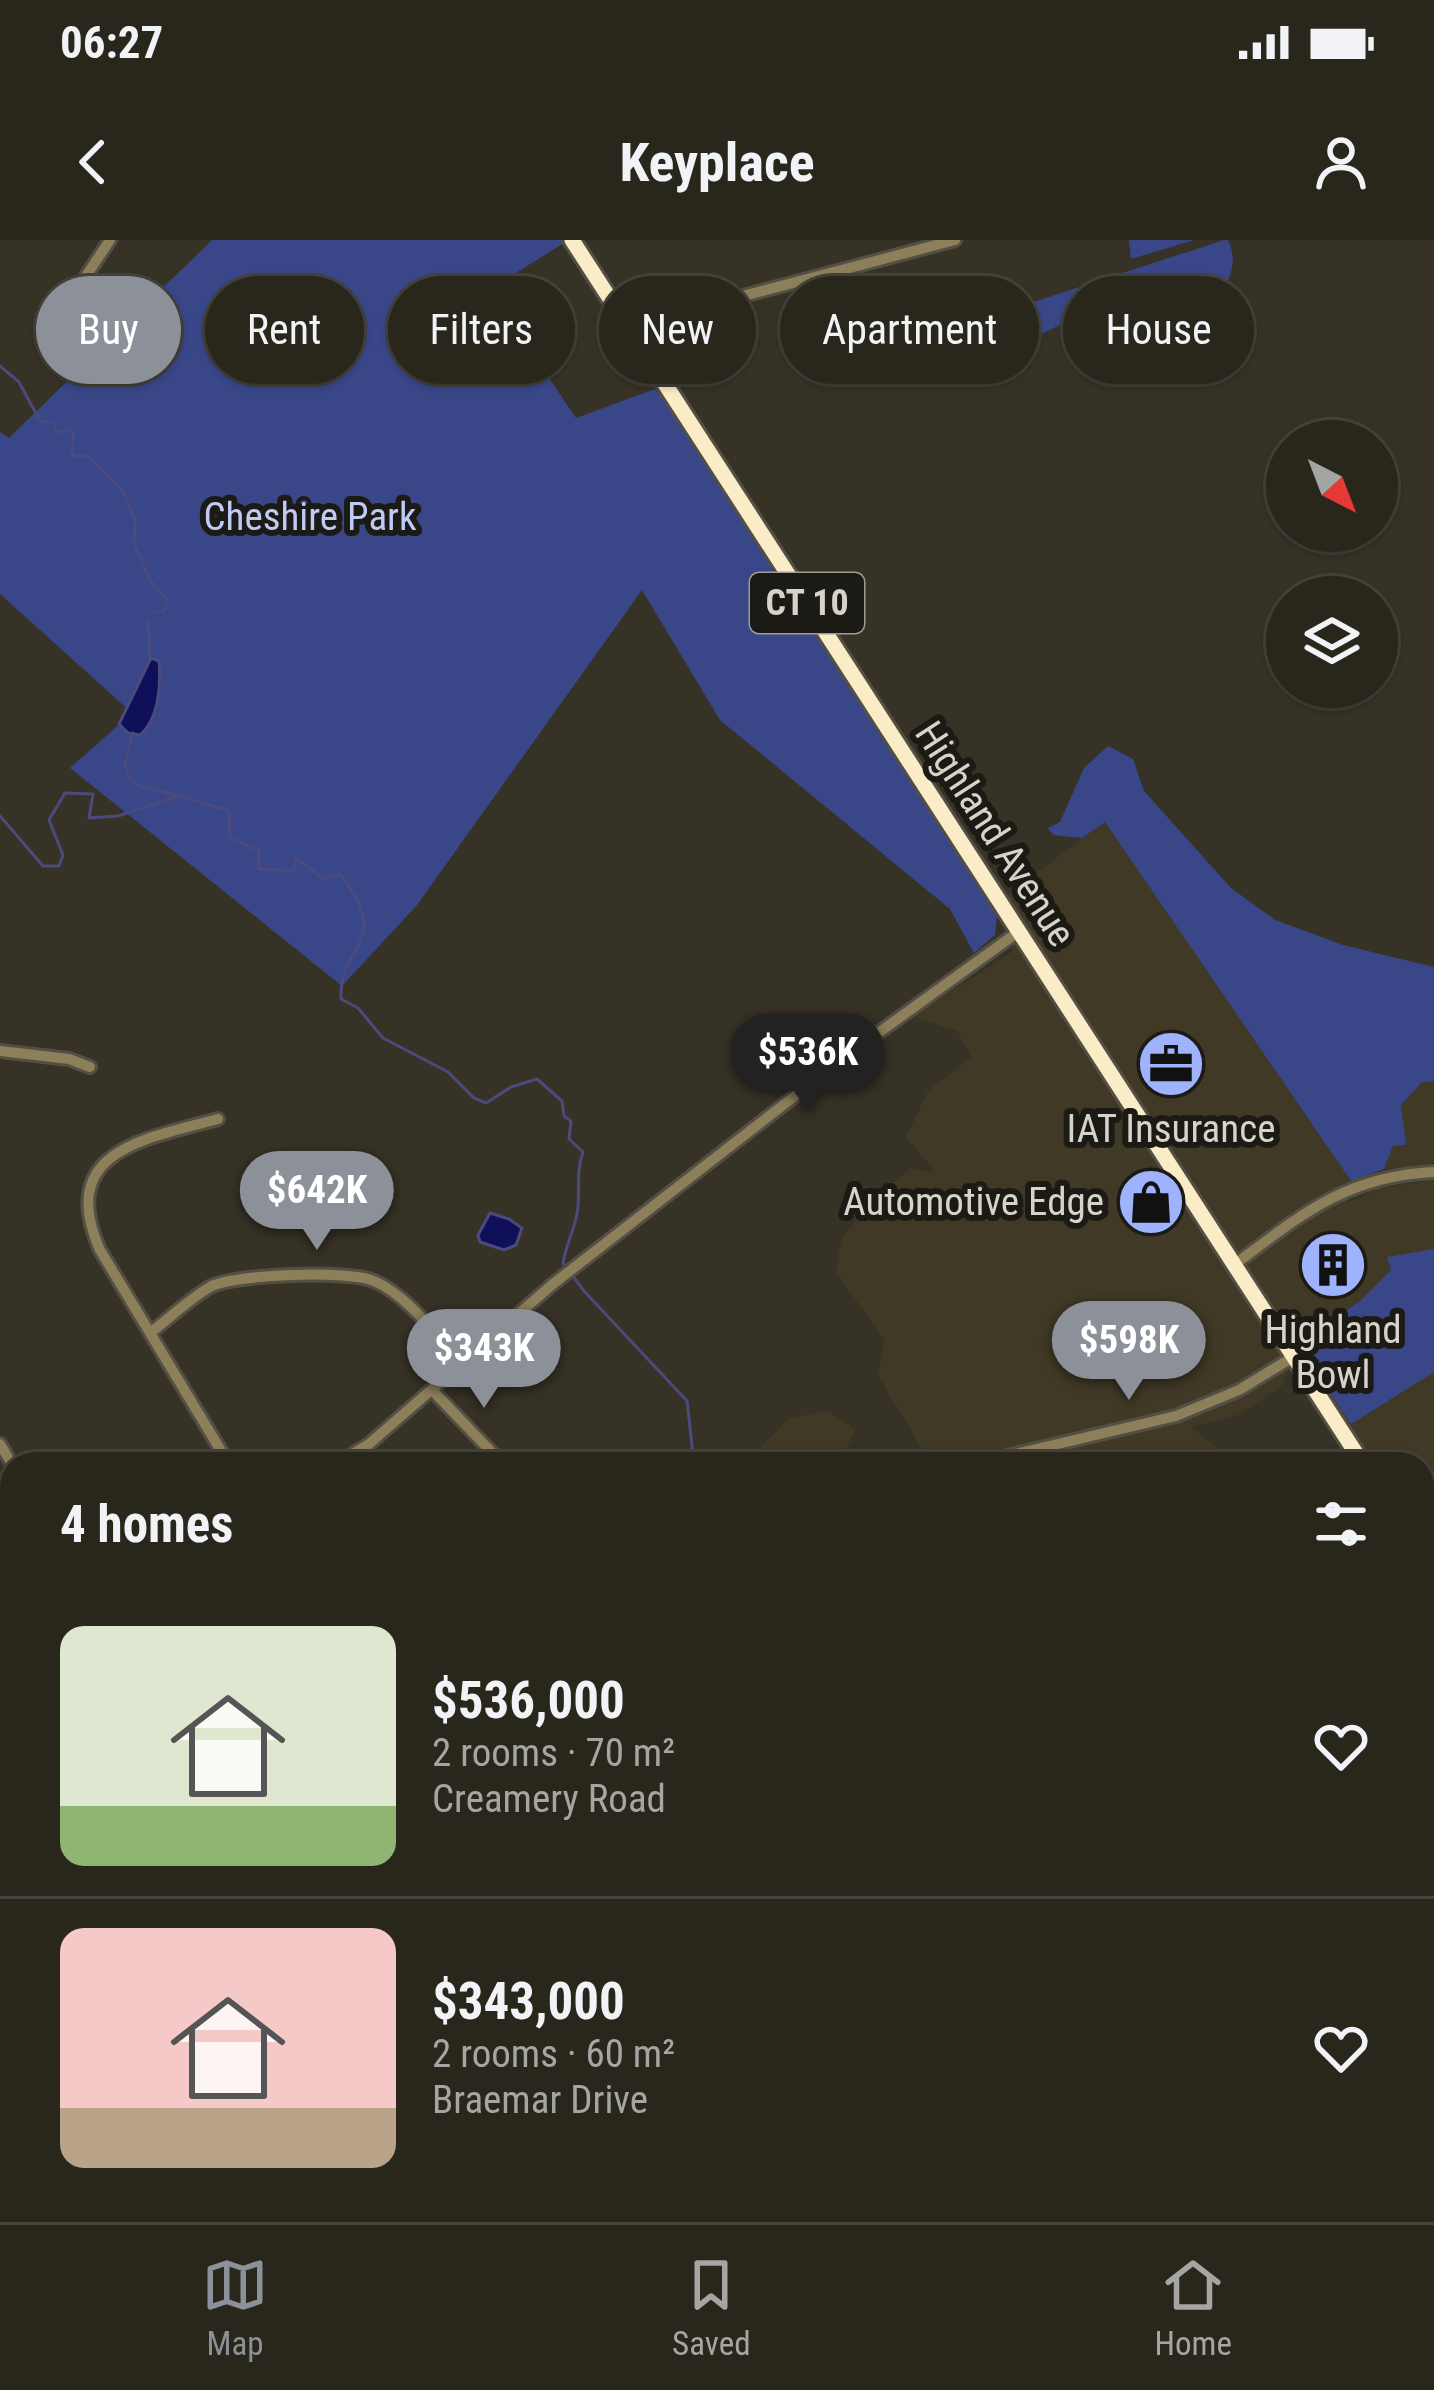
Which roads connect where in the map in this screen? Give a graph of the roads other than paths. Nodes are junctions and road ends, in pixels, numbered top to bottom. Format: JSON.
{"nodes":[{"id":1,"x":110,"y":240,"type":"edge"},
{"id":2,"x":572,"y":240,"type":"edge"},
{"id":3,"x":955,"y":240,"type":"edge"},
{"id":4,"x":86,"y":276,"type":"dead end"},
{"id":5,"x":599,"y":282,"type":"edge"},
{"id":6,"x":756,"y":293,"type":"edge"},
{"id":7,"x":665,"y":384,"type":"edge"},
{"id":8,"x":1018,"y":932,"type":"junction"},
{"id":9,"x":0,"y":1051,"type":"edge"},
{"id":10,"x":90,"y":1067,"type":"dead end"},
{"id":11,"x":218,"y":1119,"type":"dead end"},
{"id":12,"x":1434,"y":1172,"type":"edge"},
{"id":13,"x":1234,"y":1265,"type":"junction"},
{"id":14,"x":151,"y":1333,"type":"junction"},
{"id":15,"x":1293,"y":1358,"type":"junction"},
{"id":16,"x":462,"y":1364,"type":"junction"},
{"id":17,"x":431,"y":1390,"type":"junction"},
{"id":18,"x":222,"y":1452,"type":"edge"},
{"id":19,"x":356,"y":1452,"type":"edge"},
{"id":20,"x":491,"y":1452,"type":"edge"},
{"id":21,"x":1025,"y":1452,"type":"edge"},
{"id":22,"x":1355,"y":1452,"type":"edge"}],
"edges":[{"from":1,"to":4,"type":"street"},
{"from":2,"to":5,"type":"highway","name":"Highland Avenue","number":"CT 10"},
{"from":3,"to":6,"type":"street"},
{"from":7,"to":8,"type":"highway","name":"Highland Avenue","number":"CT 10"},
{"from":8,"to":13,"type":"highway","name":"Highland Avenue","number":"CT 10"},
{"from":8,"to":16,"type":"street"},
{"from":9,"to":10,"type":"street"},
{"from":11,"to":14,"type":"street"},
{"from":12,"to":13,"type":"street"},
{"from":13,"to":15,"type":"highway","name":"Highland Avenue","number":"CT 10"},
{"from":14,"to":16,"type":"street"},
{"from":14,"to":18,"type":"street"},
{"from":15,"to":21,"type":"street"},
{"from":15,"to":22,"type":"highway","name":"Highland Avenue","number":"CT 10"},
{"from":16,"to":17,"type":"street"},
{"from":17,"to":19,"type":"street"},
{"from":17,"to":20,"type":"street"}]}
